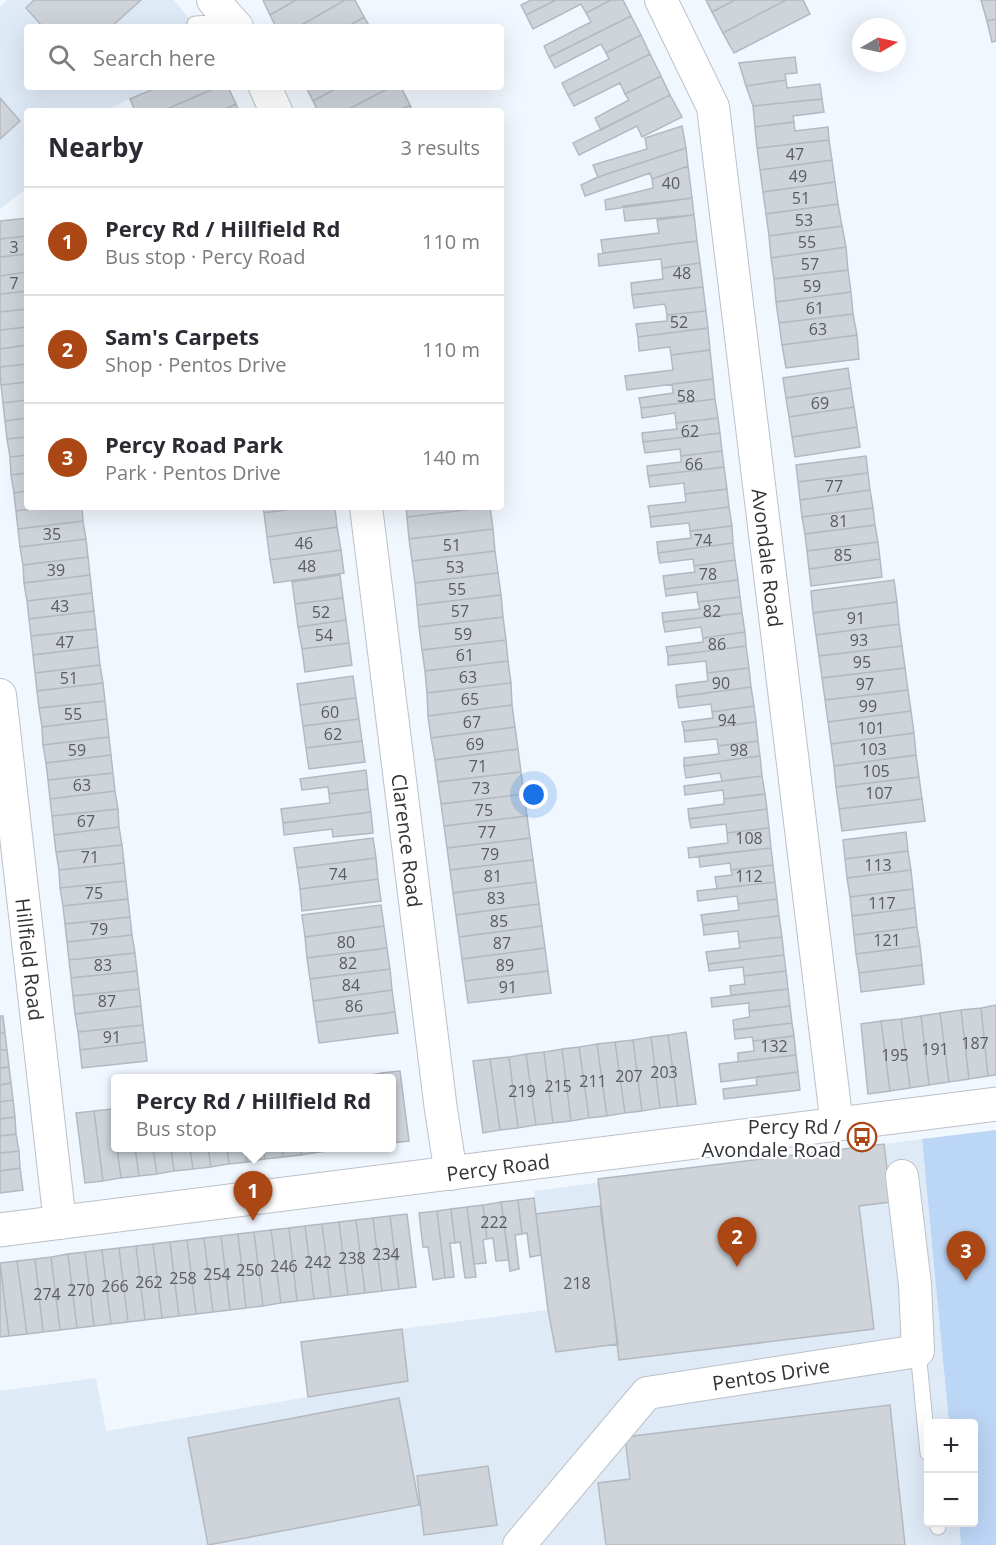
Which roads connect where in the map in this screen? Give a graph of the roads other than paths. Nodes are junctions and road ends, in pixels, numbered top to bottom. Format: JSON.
{"nodes":[{"id":1,"x":661,"y":0,"type":"edge"},
{"id":2,"x":204,"y":12,"type":"edge"},
{"id":3,"x":234,"y":24,"type":"edge"},
{"id":4,"x":266,"y":90,"type":"edge"},
{"id":5,"x":275,"y":108,"type":"edge"},
{"id":6,"x":366,"y":510,"type":"edge"},
{"id":7,"x":0,"y":695,"type":"edge"},
{"id":8,"x":996,"y":1104,"type":"edge"},
{"id":9,"x":837,"y":1125,"type":"junction"},
{"id":10,"x":451,"y":1174,"type":"junction"},
{"id":11,"x":902,"y":1176,"type":"dead end"},
{"id":12,"x":60,"y":1223,"type":"junction"},
{"id":13,"x":0,"y":1230,"type":"edge"},
{"id":14,"x":918,"y":1351,"type":"junction"},
{"id":15,"x":925,"y":1419,"type":"edge"},
{"id":16,"x":519,"y":1545,"type":"edge"}],
"edges":[{"from":1,"to":9,"type":"street","name":"Avondale Road"},
{"from":2,"to":3,"type":"street"},
{"from":4,"to":5,"type":"street"},
{"from":6,"to":10,"type":"street","name":"Clarence Road"},
{"from":7,"to":12,"type":"street","name":"Hillfield Road"},
{"from":8,"to":9,"type":"street","name":"Percy Road"},
{"from":9,"to":10,"type":"street","name":"Percy Road"},
{"from":10,"to":12,"type":"street","name":"Percy Road"},
{"from":11,"to":14,"type":"street"},
{"from":12,"to":13,"type":"street","name":"Percy Road"},
{"from":14,"to":15,"type":"lane"},
{"from":14,"to":16,"type":"street","name":"Pentos Drive"}]}
